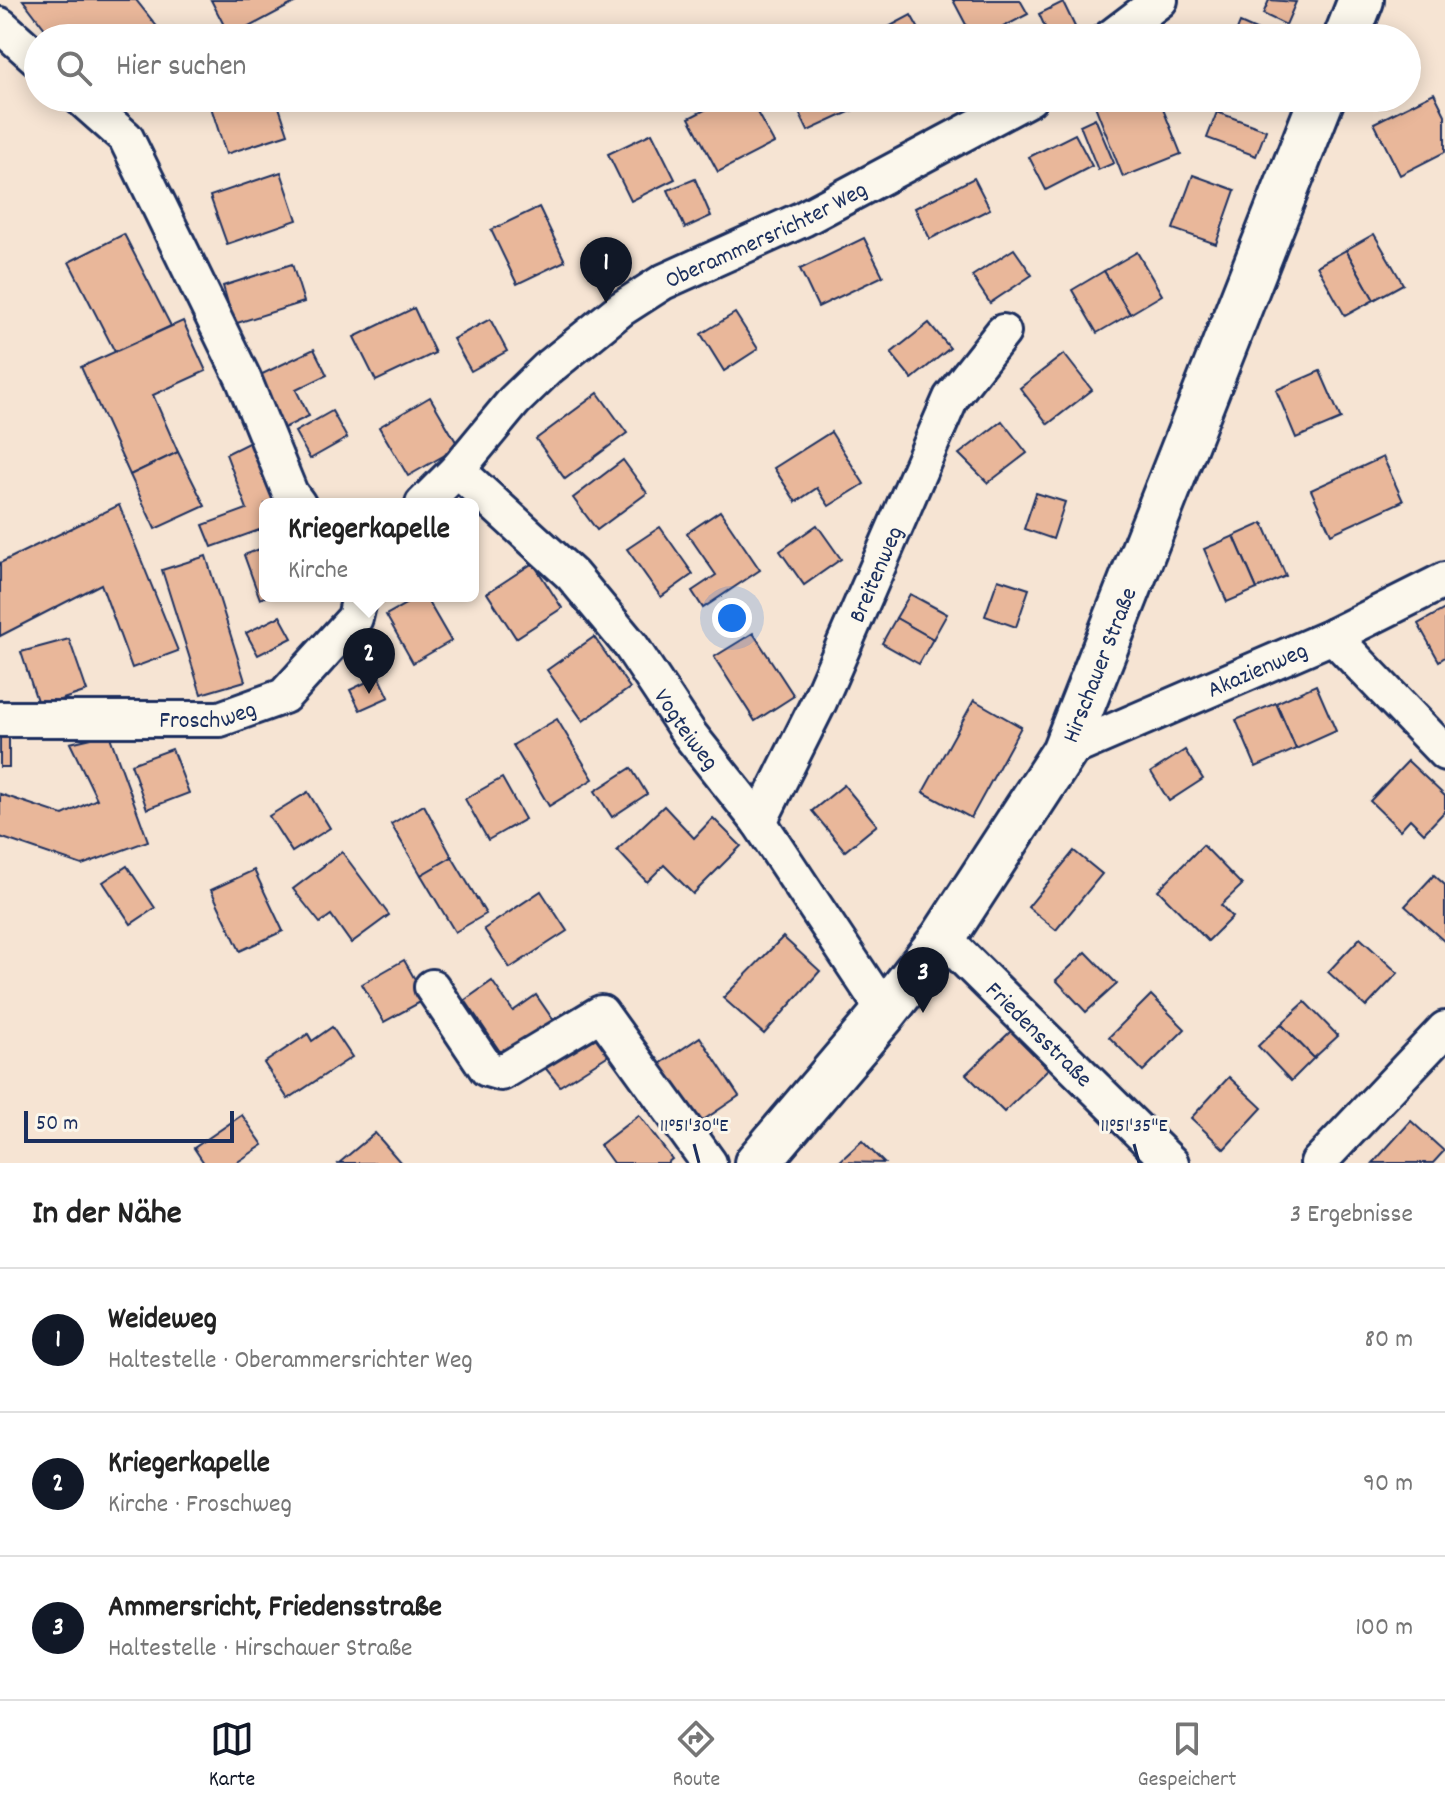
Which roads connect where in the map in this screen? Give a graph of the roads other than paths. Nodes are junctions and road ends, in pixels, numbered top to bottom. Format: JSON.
{"nodes":[{"id":1,"x":1160,"y":0,"type":"edge"},
{"id":2,"x":1361,"y":0,"type":"edge"},
{"id":3,"x":1128,"y":24,"type":"edge"},
{"id":4,"x":1352,"y":24,"type":"edge"},
{"id":5,"x":0,"y":25,"type":"edge"},
{"id":6,"x":24,"y":46,"type":"edge"},
{"id":7,"x":97,"y":112,"type":"edge"},
{"id":8,"x":1004,"y":112,"type":"edge"},
{"id":9,"x":1316,"y":112,"type":"edge"},
{"id":10,"x":1003,"y":332,"type":"dead end"},
{"id":11,"x":457,"y":470,"type":"junction"},
{"id":12,"x":294,"y":498,"type":"edge"},
{"id":13,"x":429,"y":498,"type":"edge"},
{"id":14,"x":1445,"y":580,"type":"edge"},
{"id":15,"x":359,"y":602,"type":"edge"},
{"id":16,"x":1333,"y":636,"type":"junction"},
{"id":17,"x":0,"y":719,"type":"edge"},
{"id":18,"x":1064,"y":752,"type":"junction"},
{"id":19,"x":1445,"y":753,"type":"edge"},
{"id":20,"x":759,"y":822,"type":"junction"},
{"id":21,"x":943,"y":938,"type":"junction"},
{"id":22,"x":432,"y":987,"type":"dead end"},
{"id":23,"x":885,"y":1012,"type":"junction"},
{"id":24,"x":1445,"y":1029,"type":"edge"},
{"id":25,"x":709,"y":1163,"type":"edge"},
{"id":26,"x":757,"y":1163,"type":"edge"},
{"id":27,"x":1171,"y":1163,"type":"edge"},
{"id":28,"x":1318,"y":1163,"type":"edge"}],
"edges":[{"from":1,"to":3,"type":"street"},
{"from":2,"to":4,"type":"street"},
{"from":5,"to":6,"type":"street"},
{"from":7,"to":12,"type":"street"},
{"from":8,"to":11,"type":"street","name":"Oberammersrichter Weg"},
{"from":9,"to":18,"type":"street","name":"Hirschauer Straße"},
{"from":10,"to":20,"type":"street","name":"Breitenweg"},
{"from":11,"to":13,"type":"street","name":"Oberammersrichter Weg"},
{"from":11,"to":20,"type":"street","name":"Vogteiweg"},
{"from":14,"to":16,"type":"street","name":"Akazienweg"},
{"from":15,"to":17,"type":"street","name":"Froschweg"},
{"from":16,"to":18,"type":"street","name":"Akazienweg"},
{"from":16,"to":19,"type":"street"},
{"from":18,"to":21,"type":"street","name":"Hirschauer Straße"},
{"from":20,"to":23,"type":"street","name":"Vogteiweg"},
{"from":21,"to":23,"type":"street","name":"Hirschauer Straße"},
{"from":21,"to":27,"type":"street","name":"Friedensstraße"},
{"from":22,"to":25,"type":"street"},
{"from":23,"to":26,"type":"street","name":"Hirschauer Straße"},
{"from":24,"to":28,"type":"street"}]}
